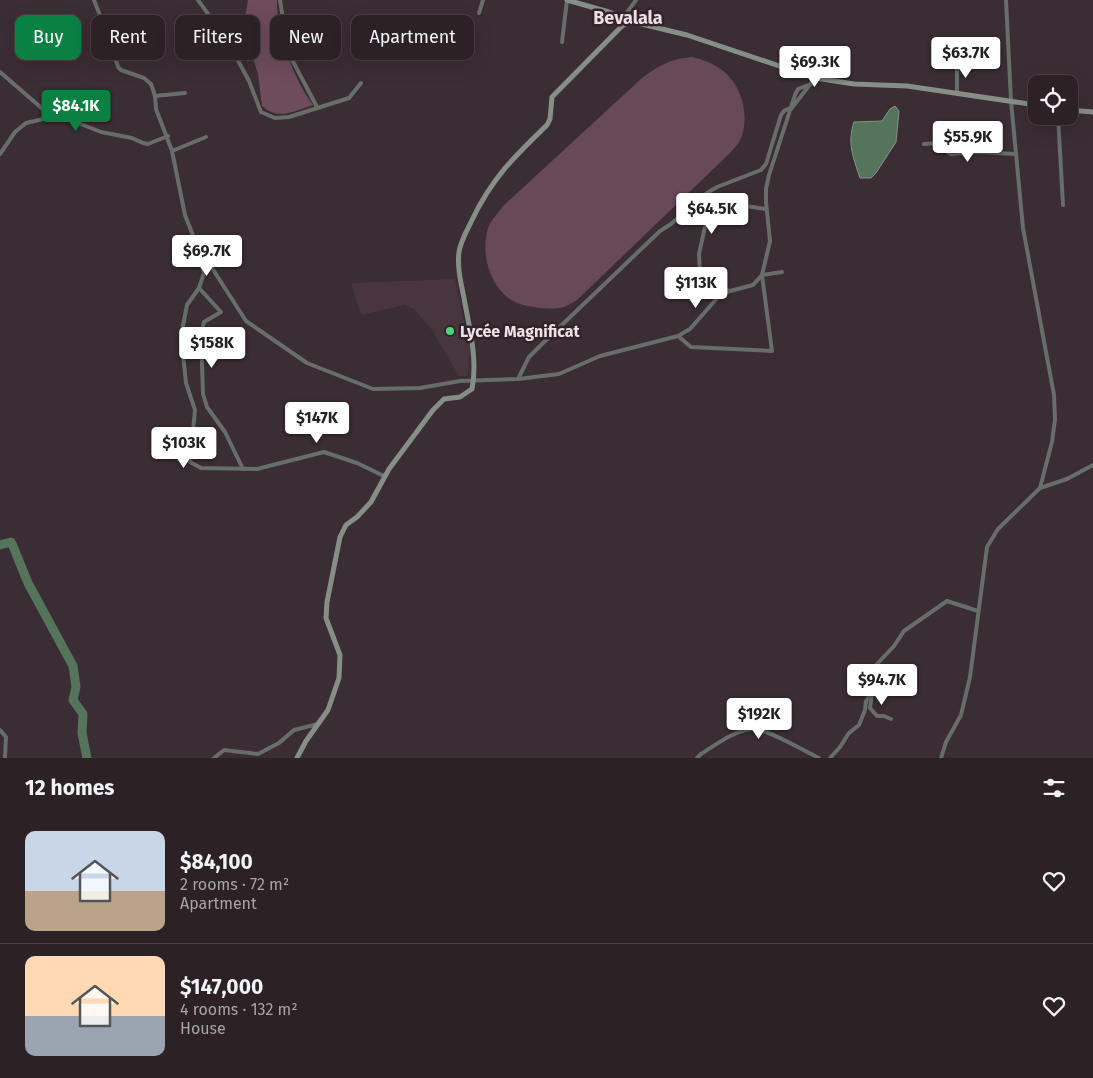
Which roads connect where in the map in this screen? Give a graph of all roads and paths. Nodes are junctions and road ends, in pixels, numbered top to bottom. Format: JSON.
{"nodes":[{"id":1,"x":94,"y":0,"type":"edge"},
{"id":2,"x":198,"y":0,"type":"edge"},
{"id":3,"x":280,"y":0,"type":"edge"},
{"id":4,"x":483,"y":0,"type":"edge"},
{"id":5,"x":567,"y":0,"type":"edge"},
{"id":6,"x":636,"y":0,"type":"edge"},
{"id":7,"x":1006,"y":0,"type":"edge"},
{"id":8,"x":479,"y":14,"type":"dead end"},
{"id":9,"x":623,"y":18,"type":"junction"},
{"id":10,"x":629,"y":21,"type":"junction"},
{"id":11,"x":562,"y":42,"type":"dead end"},
{"id":12,"x":957,"y":64,"type":"dead end"},
{"id":13,"x":0,"y":72,"type":"edge"},
{"id":14,"x":815,"y":78,"type":"junction"},
{"id":15,"x":360,"y":83,"type":"dead end"},
{"id":16,"x":185,"y":93,"type":"dead end"},
{"id":17,"x":957,"y":93,"type":"junction"},
{"id":18,"x":154,"y":96,"type":"junction"},
{"id":19,"x":1011,"y":101,"type":"junction"},
{"id":20,"x":1028,"y":104,"type":"edge"},
{"id":21,"x":316,"y":107,"type":"junction"},
{"id":22,"x":790,"y":110,"type":"junction"},
{"id":23,"x":1078,"y":111,"type":"edge"},
{"id":24,"x":1093,"y":112,"type":"edge"},
{"id":25,"x":52,"y":117,"type":"junction"},
{"id":26,"x":1059,"y":125,"type":"edge"},
{"id":27,"x":168,"y":136,"type":"junction"},
{"id":28,"x":206,"y":137,"type":"dead end"},
{"id":29,"x":924,"y":144,"type":"dead end"},
{"id":30,"x":172,"y":151,"type":"junction"},
{"id":31,"x":0,"y":154,"type":"edge"},
{"id":32,"x":1016,"y":154,"type":"junction"},
{"id":33,"x":1063,"y":205,"type":"dead end"},
{"id":34,"x":766,"y":209,"type":"junction"},
{"id":35,"x":196,"y":243,"type":"junction"},
{"id":36,"x":782,"y":272,"type":"dead end"},
{"id":37,"x":762,"y":275,"type":"junction"},
{"id":38,"x":199,"y":288,"type":"junction"},
{"id":39,"x":730,"y":290,"type":"junction"},
{"id":40,"x":678,"y":336,"type":"junction"},
{"id":41,"x":518,"y":379,"type":"junction"},
{"id":42,"x":474,"y":381,"type":"junction"},
{"id":43,"x":1093,"y":465,"type":"edge"},
{"id":44,"x":243,"y":470,"type":"junction"},
{"id":45,"x":384,"y":476,"type":"junction"},
{"id":46,"x":1040,"y":488,"type":"junction"},
{"id":47,"x":978,"y":611,"type":"junction"},
{"id":48,"x":872,"y":692,"type":"junction"},
{"id":49,"x":891,"y":719,"type":"dead end"},
{"id":50,"x":318,"y":724,"type":"junction"},
{"id":51,"x":0,"y":730,"type":"edge"},
{"id":52,"x":5,"y":758,"type":"edge"},
{"id":53,"x":214,"y":758,"type":"edge"},
{"id":54,"x":297,"y":758,"type":"edge"},
{"id":55,"x":697,"y":758,"type":"edge"},
{"id":56,"x":819,"y":758,"type":"edge"},
{"id":57,"x":830,"y":758,"type":"edge"},
{"id":58,"x":941,"y":758,"type":"edge"}],
"edges":[{"from":1,"to":18,"type":"street"},
{"from":2,"to":21,"type":"street"},
{"from":3,"to":21,"type":"street"},
{"from":4,"to":8,"type":"street"},
{"from":5,"to":9,"type":"street"},
{"from":5,"to":11,"type":"street"},
{"from":6,"to":9,"type":"street"},
{"from":7,"to":19,"type":"street"},
{"from":9,"to":10,"type":"street"},
{"from":10,"to":14,"type":"street"},
{"from":10,"to":42,"type":"street"},
{"from":12,"to":17,"type":"street"},
{"from":13,"to":25,"type":"street"},
{"from":14,"to":17,"type":"street"},
{"from":14,"to":22,"type":"street"},
{"from":15,"to":21,"type":"street"},
{"from":16,"to":18,"type":"street"},
{"from":17,"to":19,"type":"street"},
{"from":18,"to":27,"type":"street"},
{"from":19,"to":20,"type":"street"},
{"from":19,"to":32,"type":"street"},
{"from":22,"to":34,"type":"street"},
{"from":22,"to":41,"type":"street"},
{"from":23,"to":24,"type":"street"},
{"from":25,"to":27,"type":"street"},
{"from":25,"to":31,"type":"street"},
{"from":26,"to":33,"type":"street"},
{"from":27,"to":30,"type":"street"},
{"from":28,"to":30,"type":"street"},
{"from":29,"to":32,"type":"street"},
{"from":30,"to":35,"type":"street"},
{"from":32,"to":46,"type":"street"},
{"from":34,"to":37,"type":"street"},
{"from":34,"to":39,"type":"street"},
{"from":35,"to":38,"type":"street"},
{"from":35,"to":42,"type":"street"},
{"from":36,"to":37,"type":"street"},
{"from":37,"to":39,"type":"street"},
{"from":37,"to":40,"type":"street"},
{"from":38,"to":44,"type":"street"},
{"from":38,"to":44,"type":"street"},
{"from":39,"to":40,"type":"street"},
{"from":40,"to":41,"type":"street"},
{"from":41,"to":42,"type":"street"},
{"from":42,"to":45,"type":"street"},
{"from":43,"to":46,"type":"street"},
{"from":44,"to":45,"type":"street"},
{"from":45,"to":50,"type":"street"},
{"from":46,"to":47,"type":"street"},
{"from":47,"to":48,"type":"street"},
{"from":47,"to":58,"type":"street"},
{"from":48,"to":49,"type":"street"},
{"from":48,"to":57,"type":"street"},
{"from":50,"to":53,"type":"street"},
{"from":50,"to":54,"type":"street"},
{"from":51,"to":52,"type":"street"},
{"from":55,"to":56,"type":"street"}]}
